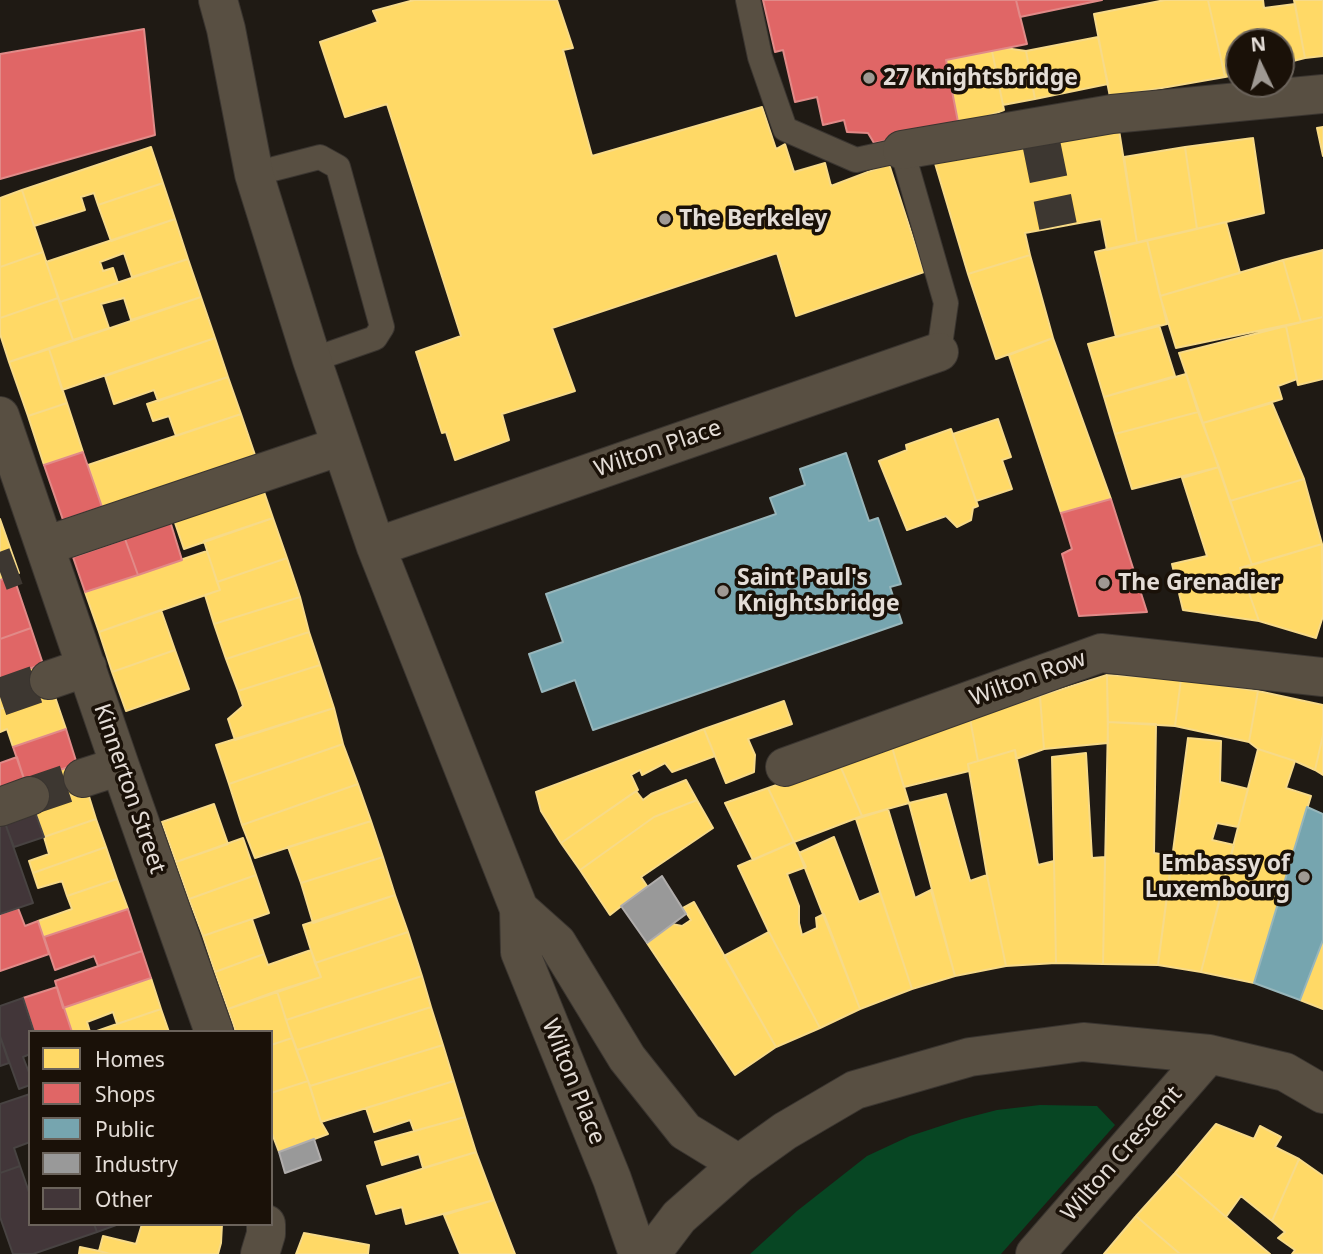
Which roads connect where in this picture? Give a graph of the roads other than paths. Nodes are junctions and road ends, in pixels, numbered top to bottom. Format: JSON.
{"nodes":[{"id":1,"x":218,"y":0,"type":"edge"},
{"id":2,"x":748,"y":0,"type":"edge"},
{"id":3,"x":1303,"y":106,"type":"edge"},
{"id":4,"x":902,"y":150,"type":"junction"},
{"id":5,"x":254,"y":174,"type":"junction"},
{"id":6,"x":939,"y":352,"type":"joint"},
{"id":7,"x":312,"y":360,"type":"junction"},
{"id":8,"x":0,"y":416,"type":"edge"},
{"id":9,"x":341,"y":446,"type":"junction"},
{"id":10,"x":376,"y":547,"type":"junction"},
{"id":11,"x":36,"y":556,"type":"junction"},
{"id":12,"x":87,"y":667,"type":"junction"},
{"id":13,"x":1323,"y":677,"type":"edge"},
{"id":14,"x":49,"y":680,"type":"tunnel mouth"},
{"id":15,"x":120,"y":766,"type":"junction"},
{"id":16,"x":785,"y":766,"type":"dead end"},
{"id":17,"x":83,"y":778,"type":"tunnel mouth"},
{"id":18,"x":519,"y":909,"type":"junction"},
{"id":19,"x":213,"y":1030,"type":"edge"},
{"id":20,"x":1209,"y":1054,"type":"junction"},
{"id":21,"x":1323,"y":1094,"type":"edge"},
{"id":22,"x":739,"y":1164,"type":"junction"},
{"id":23,"x":266,"y":1226,"type":"edge"},
{"id":24,"x":260,"y":1254,"type":"edge"},
{"id":25,"x":638,"y":1254,"type":"edge"},
{"id":26,"x":651,"y":1254,"type":"edge"},
{"id":27,"x":1035,"y":1254,"type":"edge"}],
"edges":[{"from":1,"to":5,"type":"street","name":"Wilton Place"},
{"from":2,"to":4,"type":"lane"},
{"from":3,"to":4,"type":"street"},
{"from":4,"to":6,"type":"lane"},
{"from":5,"to":7,"type":"street","name":"Wilton Place"},
{"from":5,"to":7,"type":"lane"},
{"from":6,"to":10,"type":"street","name":"Wilton Place"},
{"from":7,"to":9,"type":"street","name":"Wilton Place"},
{"from":8,"to":11,"type":"street","name":"Kinnerton Street"},
{"from":9,"to":10,"type":"street","name":"Wilton Place"},
{"from":9,"to":11,"type":"street"},
{"from":10,"to":18,"type":"street","name":"Wilton Place"},
{"from":11,"to":12,"type":"street","name":"Kinnerton Street"},
{"from":12,"to":14,"type":"street"},
{"from":12,"to":15,"type":"street","name":"Kinnerton Street"},
{"from":13,"to":16,"type":"street","name":"Wilton Row"},
{"from":15,"to":17,"type":"street"},
{"from":15,"to":19,"type":"street","name":"Kinnerton Street"},
{"from":18,"to":22,"type":"street","name":"Wilton Place"},
{"from":18,"to":25,"type":"street","name":"Wilton Place"},
{"from":20,"to":21,"type":"street","name":"Wilton Crescent"},
{"from":20,"to":22,"type":"street","name":"Wilton Crescent"},
{"from":20,"to":27,"type":"street","name":"Wilton Crescent"},
{"from":22,"to":26,"type":"street","name":"Wilton Crescent"},
{"from":23,"to":24,"type":"street"}]}
